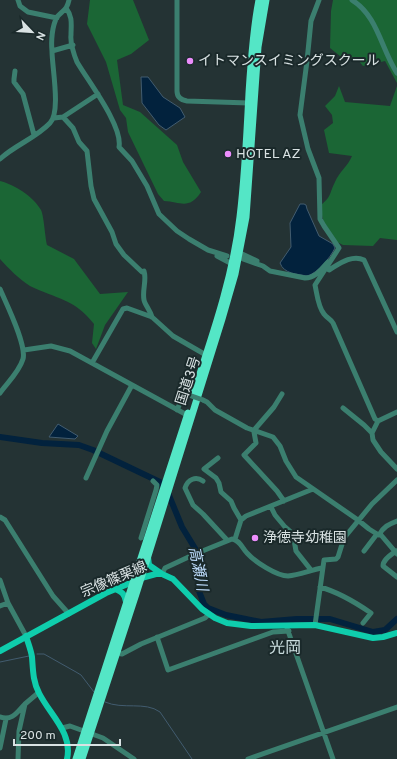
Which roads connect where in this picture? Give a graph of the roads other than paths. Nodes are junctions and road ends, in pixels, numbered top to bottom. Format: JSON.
{"nodes":[{"id":1,"x":18,"y":0,"type":"edge"},
{"id":2,"x":69,"y":0,"type":"edge"},
{"id":3,"x":177,"y":0,"type":"edge"},
{"id":4,"x":259,"y":0,"type":"edge"},
{"id":5,"x":266,"y":0,"type":"edge"},
{"id":6,"x":319,"y":0,"type":"edge"},
{"id":7,"x":352,"y":0,"type":"edge"},
{"id":8,"x":66,"y":8,"type":"junction"},
{"id":9,"x":57,"y":18,"type":"junction"},
{"id":10,"x":73,"y":45,"type":"junction"},
{"id":11,"x":52,"y":51,"type":"junction"},
{"id":12,"x":15,"y":71,"type":"dead end"},
{"id":13,"x":397,"y":73,"type":"edge"},
{"id":14,"x":98,"y":94,"type":"junction"},
{"id":15,"x":249,"y":103,"type":"junction"},
{"id":16,"x":63,"y":117,"type":"junction"},
{"id":17,"x":54,"y":118,"type":"junction"},
{"id":18,"x":34,"y":135,"type":"junction"},
{"id":19,"x":1,"y":157,"type":"edge"},
{"id":20,"x":203,"y":247,"type":"junction"},
{"id":21,"x":337,"y":252,"type":"junction"},
{"id":22,"x":226,"y":256,"type":"dead end"},
{"id":23,"x":241,"y":256,"type":"junction"},
{"id":24,"x":232,"y":264,"type":"junction"},
{"id":25,"x":326,"y":268,"type":"junction"},
{"id":26,"x":0,"y":289,"type":"edge"},
{"id":27,"x":152,"y":317,"type":"junction"},
{"id":28,"x":397,"y":332,"type":"edge"},
{"id":29,"x":24,"y":350,"type":"junction"},
{"id":30,"x":206,"y":355,"type":"junction"},
{"id":31,"x":92,"y":363,"type":"junction"},
{"id":32,"x":132,"y":385,"type":"junction"},
{"id":33,"x":0,"y":392,"type":"edge"},
{"id":34,"x":282,"y":394,"type":"dead end"},
{"id":35,"x":343,"y":408,"type":"dead end"},
{"id":36,"x":177,"y":410,"type":"junction"},
{"id":37,"x":397,"y":412,"type":"edge"},
{"id":38,"x":187,"y":415,"type":"junction"},
{"id":39,"x":378,"y":421,"type":"junction"},
{"id":40,"x":254,"y":432,"type":"junction"},
{"id":41,"x":372,"y":433,"type":"junction"},
{"id":42,"x":218,"y":458,"type":"dead end"},
{"id":43,"x":397,"y":469,"type":"edge"},
{"id":44,"x":86,"y":478,"type":"dead end"},
{"id":45,"x":397,"y":480,"type":"edge"},
{"id":46,"x":153,"y":481,"type":"dead end"},
{"id":47,"x":203,"y":481,"type":"dead end"},
{"id":48,"x":167,"y":484,"type":"junction"},
{"id":49,"x":313,"y":489,"type":"junction"},
{"id":50,"x":164,"y":496,"type":"junction"},
{"id":51,"x":284,"y":501,"type":"junction"},
{"id":52,"x":271,"y":507,"type":"junction"},
{"id":53,"x":0,"y":517,"type":"edge"},
{"id":54,"x":241,"y":520,"type":"junction"},
{"id":55,"x":358,"y":520,"type":"junction"},
{"id":56,"x":397,"y":521,"type":"edge"},
{"id":57,"x":378,"y":534,"type":"junction"},
{"id":58,"x":141,"y":538,"type":"dead end"},
{"id":59,"x":235,"y":539,"type":"junction"},
{"id":60,"x":227,"y":540,"type":"junction"},
{"id":61,"x":364,"y":551,"type":"dead end"},
{"id":62,"x":396,"y":552,"type":"edge"},
{"id":63,"x":148,"y":556,"type":"junction"},
{"id":64,"x":322,"y":568,"type":"junction"},
{"id":65,"x":311,"y":570,"type":"junction"},
{"id":66,"x":162,"y":574,"type":"junction"},
{"id":67,"x":397,"y":577,"type":"edge"},
{"id":68,"x":141,"y":579,"type":"junction"},
{"id":69,"x":0,"y":580,"type":"edge"},
{"id":70,"x":133,"y":582,"type":"junction"},
{"id":71,"x":320,"y":587,"type":"junction"},
{"id":72,"x":115,"y":589,"type":"junction"},
{"id":73,"x":126,"y":602,"type":"junction"},
{"id":74,"x":8,"y":603,"type":"junction"},
{"id":75,"x":0,"y":606,"type":"edge"},
{"id":76,"x":69,"y":614,"type":"junction"},
{"id":77,"x":209,"y":614,"type":"junction"},
{"id":78,"x":363,"y":623,"type":"dead end"},
{"id":79,"x":315,"y":625,"type":"junction"},
{"id":80,"x":288,"y":628,"type":"junction"},
{"id":81,"x":397,"y":633,"type":"edge"},
{"id":82,"x":26,"y":636,"type":"junction"},
{"id":83,"x":157,"y":637,"type":"junction"},
{"id":84,"x":0,"y":651,"type":"edge"},
{"id":85,"x":116,"y":653,"type":"junction"},
{"id":86,"x":38,"y":693,"type":"junction"},
{"id":87,"x":99,"y":698,"type":"junction"},
{"id":88,"x":25,"y":704,"type":"junction"},
{"id":89,"x":397,"y":707,"type":"edge"},
{"id":90,"x":0,"y":717,"type":"edge"},
{"id":91,"x":6,"y":719,"type":"junction"},
{"id":92,"x":62,"y":728,"type":"junction"},
{"id":93,"x":324,"y":732,"type":"junction"},
{"id":94,"x":88,"y":733,"type":"junction"},
{"id":95,"x":0,"y":748,"type":"edge"},
{"id":96,"x":18,"y":759,"type":"edge"},
{"id":97,"x":67,"y":759,"type":"edge"},
{"id":98,"x":76,"y":759,"type":"edge"},
{"id":99,"x":82,"y":759,"type":"edge"},
{"id":100,"x":134,"y":759,"type":"edge"},
{"id":101,"x":248,"y":759,"type":"edge"},
{"id":102,"x":333,"y":759,"type":"edge"}],
"edges":[{"from":1,"to":9,"type":"street"},
{"from":2,"to":8,"type":"street"},
{"from":3,"to":15,"type":"street"},
{"from":4,"to":15,"type":"highway","name":"国道3号"},
{"from":5,"to":23,"type":"highway","name":"国道3号"},
{"from":6,"to":21,"type":"street"},
{"from":7,"to":13,"type":"street"},
{"from":8,"to":9,"type":"street"},
{"from":8,"to":10,"type":"street"},
{"from":9,"to":11,"type":"street"},
{"from":10,"to":11,"type":"street"},
{"from":10,"to":14,"type":"street"},
{"from":11,"to":17,"type":"street"},
{"from":12,"to":18,"type":"street"},
{"from":14,"to":16,"type":"street"},
{"from":14,"to":20,"type":"street"},
{"from":15,"to":24,"type":"highway","name":"国道3号"},
{"from":16,"to":17,"type":"street"},
{"from":16,"to":27,"type":"street"},
{"from":17,"to":18,"type":"street"},
{"from":18,"to":19,"type":"street"},
{"from":20,"to":22,"type":"street"},
{"from":20,"to":24,"type":"street"},
{"from":21,"to":23,"type":"street"},
{"from":21,"to":25,"type":"street"},
{"from":23,"to":48,"type":"highway","name":"国道3号"},
{"from":24,"to":30,"type":"highway","name":"国道3号"},
{"from":25,"to":28,"type":"street"},
{"from":25,"to":39,"type":"street"},
{"from":26,"to":29,"type":"street"},
{"from":27,"to":30,"type":"street"},
{"from":27,"to":31,"type":"street"},
{"from":29,"to":31,"type":"street"},
{"from":29,"to":33,"type":"street"},
{"from":30,"to":38,"type":"highway","name":"国道3号"},
{"from":31,"to":32,"type":"street"},
{"from":32,"to":36,"type":"street"},
{"from":32,"to":44,"type":"street"},
{"from":34,"to":40,"type":"street"},
{"from":35,"to":41,"type":"street"},
{"from":36,"to":38,"type":"street"},
{"from":36,"to":40,"type":"street","bridge":true},
{"from":37,"to":39,"type":"street"},
{"from":38,"to":48,"type":"highway","name":"国道3号"},
{"from":39,"to":41,"type":"street"},
{"from":40,"to":49,"type":"street"},
{"from":40,"to":51,"type":"street"},
{"from":41,"to":43,"type":"street"},
{"from":42,"to":54,"type":"street"},
{"from":45,"to":55,"type":"street"},
{"from":46,"to":58,"type":"street"},
{"from":47,"to":60,"type":"street"},
{"from":48,"to":50,"type":"highway","name":"国道3号"},
{"from":49,"to":51,"type":"street"},
{"from":49,"to":55,"type":"street"},
{"from":50,"to":63,"type":"highway","name":"国道3号"},
{"from":50,"to":70,"type":"highway","name":"国道3号"},
{"from":51,"to":52,"type":"street"},
{"from":52,"to":54,"type":"street"},
{"from":52,"to":65,"type":"street"},
{"from":53,"to":76,"type":"street"},
{"from":54,"to":59,"type":"street"},
{"from":55,"to":57,"type":"street"},
{"from":55,"to":64,"type":"street"},
{"from":56,"to":57,"type":"street"},
{"from":57,"to":61,"type":"street"},
{"from":57,"to":62,"type":"street"},
{"from":59,"to":60,"type":"street"},
{"from":59,"to":65,"type":"street"},
{"from":60,"to":66,"type":"street"},
{"from":62,"to":67,"type":"street"},
{"from":63,"to":66,"type":"main road"},
{"from":63,"to":68,"type":"highway","name":"国道3号"},
{"from":64,"to":65,"type":"street"},
{"from":64,"to":71,"type":"street"},
{"from":66,"to":68,"type":"main road","name":"宗像篠栗線"},
{"from":66,"to":77,"type":"main road","name":"宗像篠栗線"},
{"from":68,"to":70,"type":"main road","name":"宗像篠栗線"},
{"from":68,"to":85,"type":"highway","name":"国道3号"},
{"from":69,"to":74,"type":"street"},
{"from":70,"to":72,"type":"main road","name":"宗像篠栗線"},
{"from":70,"to":73,"type":"highway","name":"国道3号"},
{"from":71,"to":78,"type":"street"},
{"from":71,"to":79,"type":"street"},
{"from":72,"to":73,"type":"main road"},
{"from":72,"to":76,"type":"main road","name":"宗像篠栗線"},
{"from":73,"to":87,"type":"highway","name":"国道3号"},
{"from":74,"to":75,"type":"street"},
{"from":74,"to":82,"type":"street"},
{"from":76,"to":82,"type":"main road","name":"宗像篠栗線"},
{"from":77,"to":80,"type":"main road","name":"宗像篠栗線"},
{"from":77,"to":83,"type":"street"},
{"from":79,"to":80,"type":"main road","name":"宗像篠栗線"},
{"from":79,"to":81,"type":"main road","name":"宗像篠栗線"},
{"from":80,"to":83,"type":"street"},
{"from":80,"to":93,"type":"street"},
{"from":82,"to":84,"type":"main road","name":"宗像篠栗線"},
{"from":82,"to":86,"type":"main road"},
{"from":83,"to":85,"type":"street"},
{"from":85,"to":87,"type":"highway","name":"国道3号"},
{"from":86,"to":88,"type":"street"},
{"from":86,"to":92,"type":"main road"},
{"from":87,"to":94,"type":"highway","name":"国道3号"},
{"from":88,"to":91,"type":"street"},
{"from":88,"to":96,"type":"street"},
{"from":89,"to":93,"type":"street"},
{"from":90,"to":91,"type":"street"},
{"from":91,"to":95,"type":"street"},
{"from":92,"to":94,"type":"street"},
{"from":92,"to":97,"type":"main road"},
{"from":93,"to":101,"type":"street"},
{"from":93,"to":102,"type":"street"},
{"from":94,"to":98,"type":"highway","name":"国道3号"},
{"from":94,"to":99,"type":"highway","name":"国道3号"},
{"from":94,"to":100,"type":"street"}]}
